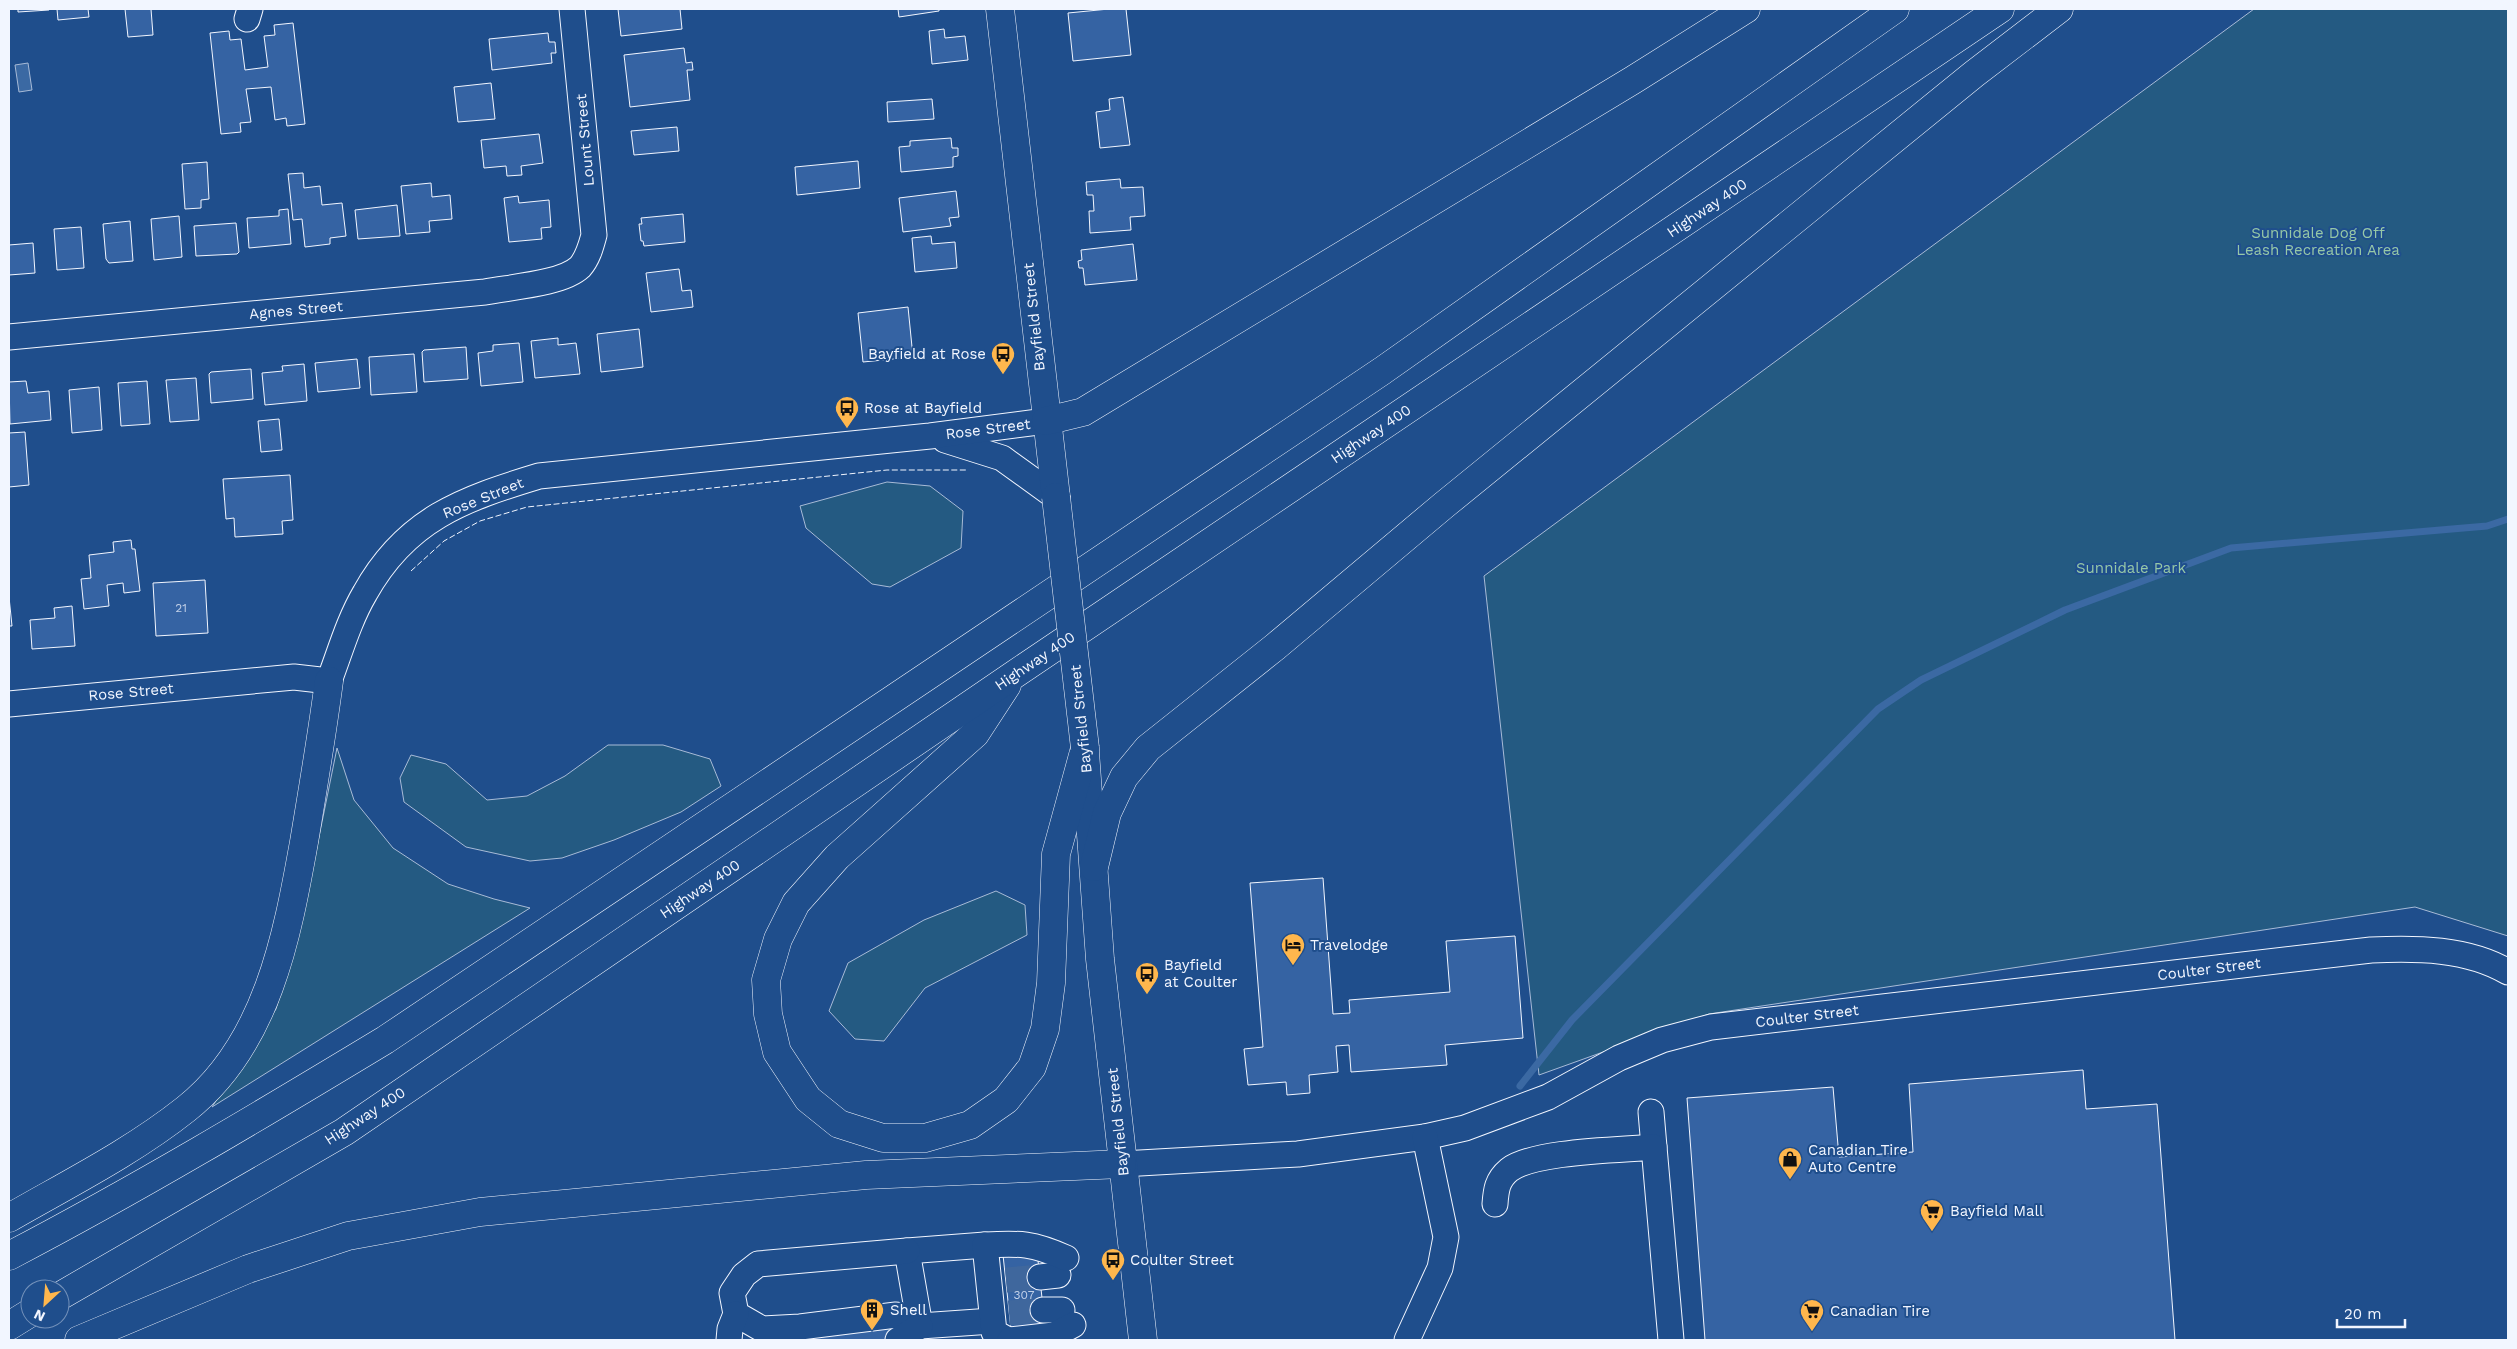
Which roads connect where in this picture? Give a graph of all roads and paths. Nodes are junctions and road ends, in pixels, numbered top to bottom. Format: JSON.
{"nodes":[{"id":1,"x":572,"y":9,"type":"edge"},
{"id":2,"x":1000,"y":9,"type":"edge"},
{"id":3,"x":1746,"y":9,"type":"edge"},
{"id":4,"x":1894,"y":9,"type":"edge"},
{"id":5,"x":2000,"y":9,"type":"edge"},
{"id":6,"x":2059,"y":9,"type":"edge"},
{"id":7,"x":579,"y":267,"type":"joint"},
{"id":8,"x":9,"y":337,"type":"edge"},
{"id":9,"x":1046,"y":421,"type":"junction"},
{"id":10,"x":930,"y":436,"type":"junction"},
{"id":11,"x":1056,"y":496,"type":"junction"},
{"id":12,"x":1015,"y":674,"type":"junction"},
{"id":13,"x":329,"y":681,"type":"junction"},
{"id":14,"x":9,"y":704,"type":"edge"},
{"id":15,"x":1085,"y":748,"type":"junction"},
{"id":16,"x":1094,"y":866,"type":"junction"},
{"id":17,"x":2508,"y":972,"type":"edge"},
{"id":18,"x":1651,"y":1112,"type":"dead end"},
{"id":19,"x":1425,"y":1137,"type":"junction"},
{"id":20,"x":1654,"y":1147,"type":"junction"},
{"id":21,"x":1122,"y":1164,"type":"junction"},
{"id":22,"x":1495,"y":1204,"type":"dead end"},
{"id":23,"x":9,"y":1218,"type":"edge"},
{"id":24,"x":984,"y":1245,"type":"junction"},
{"id":25,"x":907,"y":1251,"type":"junction"},
{"id":26,"x":9,"y":1256,"type":"edge"},
{"id":27,"x":1054,"y":1270,"type":"dead end"},
{"id":28,"x":70,"y":1290,"type":"edge"},
{"id":29,"x":736,"y":1314,"type":"junction"},
{"id":30,"x":1059,"y":1315,"type":"dead end"},
{"id":31,"x":997,"y":1316,"type":"junction"},
{"id":32,"x":20,"y":1320,"type":"edge"},
{"id":33,"x":9,"y":1326,"type":"edge"},
{"id":34,"x":920,"y":1326,"type":"junction"},
{"id":35,"x":79,"y":1340,"type":"edge"},
{"id":36,"x":729,"y":1340,"type":"edge"},
{"id":37,"x":898,"y":1340,"type":"edge"},
{"id":38,"x":1009,"y":1340,"type":"edge"},
{"id":39,"x":1143,"y":1340,"type":"edge"},
{"id":40,"x":1407,"y":1340,"type":"edge"},
{"id":41,"x":1671,"y":1340,"type":"edge"}],
"edges":[{"from":1,"to":7,"type":"street","name":"Lount Street"},
{"from":2,"to":9,"type":"main road","name":"Bayfield Street"},
{"from":3,"to":9,"type":"main road"},
{"from":4,"to":26,"type":"main road"},
{"from":5,"to":12,"type":"main road","name":"Highway 400"},
{"from":6,"to":16,"type":"main road"},
{"from":7,"to":8,"type":"street","name":"Agnes Street"},
{"from":9,"to":10,"type":"street","name":"Rose Street"},
{"from":9,"to":11,"type":"main road","name":"Bayfield Street"},
{"from":10,"to":11,"type":"street","name":"Rose Street"},
{"from":10,"to":13,"type":"street","name":"Rose Street"},
{"from":11,"to":15,"type":"main road","name":"Bayfield Street","bridge":true},
{"from":12,"to":15,"type":"main road"},
{"from":12,"to":28,"type":"main road","name":"Highway 400"},
{"from":13,"to":14,"type":"street","name":"Rose Street"},
{"from":13,"to":23,"type":"main road"},
{"from":15,"to":16,"type":"main road","name":"Bayfield Street"},
{"from":16,"to":21,"type":"main road","name":"Bayfield Street"},
{"from":17,"to":19,"type":"street","name":"Coulter Street"},
{"from":18,"to":20,"type":"street"},
{"from":19,"to":21,"type":"street","name":"Coulter Street"},
{"from":19,"to":40,"type":"street"},
{"from":20,"to":22,"type":"street"},
{"from":20,"to":41,"type":"street"},
{"from":21,"to":35,"type":"main road"},
{"from":21,"to":39,"type":"main road","name":"Bayfield Street"},
{"from":24,"to":25,"type":"street"},
{"from":24,"to":27,"type":"street"},
{"from":24,"to":31,"type":"street"},
{"from":25,"to":29,"type":"street"},
{"from":25,"to":34,"type":"street"},
{"from":29,"to":34,"type":"street"},
{"from":29,"to":36,"type":"street"},
{"from":30,"to":38,"type":"street"},
{"from":31,"to":34,"type":"street"},
{"from":31,"to":38,"type":"street"},
{"from":32,"to":33,"type":"main road"},
{"from":34,"to":37,"type":"street"}]}
